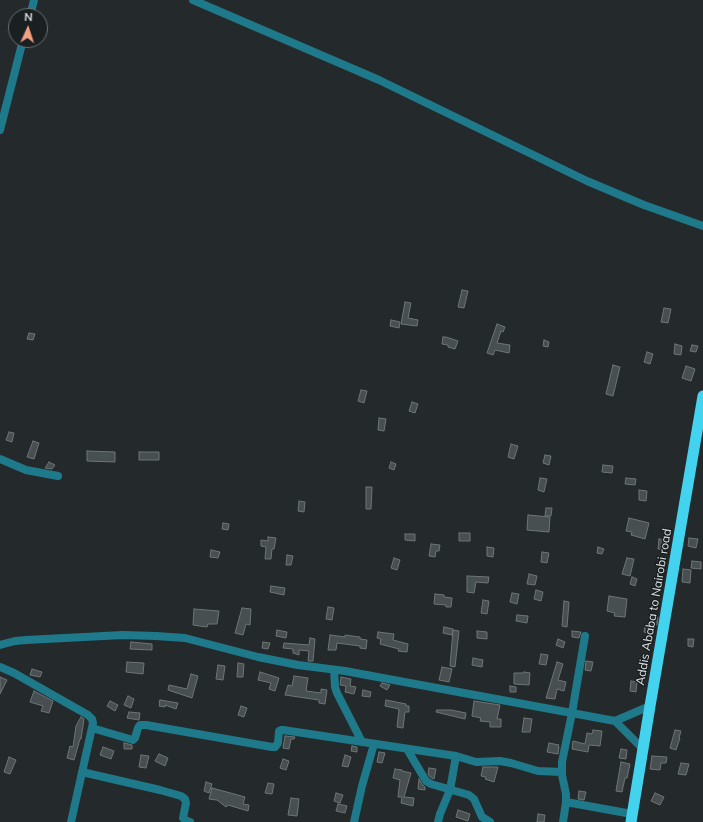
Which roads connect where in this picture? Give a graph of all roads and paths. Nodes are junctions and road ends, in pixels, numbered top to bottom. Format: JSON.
{"nodes":[{"id":1,"x":193,"y":0,"type":"edge"},
{"id":2,"x":21,"y":48,"type":"edge"},
{"id":3,"x":0,"y":130,"type":"edge"},
{"id":4,"x":703,"y":226,"type":"edge"},
{"id":5,"x":703,"y":396,"type":"edge"},
{"id":6,"x":0,"y":459,"type":"edge"},
{"id":7,"x":58,"y":476,"type":"dead end"},
{"id":8,"x":585,"y":636,"type":"dead end"},
{"id":9,"x":0,"y":645,"type":"edge"},
{"id":10,"x":0,"y":667,"type":"edge"},
{"id":11,"x":334,"y":670,"type":"junction"},
{"id":12,"x":650,"y":706,"type":"junction"},
{"id":13,"x":572,"y":713,"type":"junction"},
{"id":14,"x":614,"y":721,"type":"junction"},
{"id":15,"x":92,"y":728,"type":"junction"},
{"id":16,"x":362,"y":742,"type":"junction"},
{"id":17,"x":374,"y":744,"type":"junction"},
{"id":18,"x":643,"y":748,"type":"junction"},
{"id":19,"x":408,"y":749,"type":"junction"},
{"id":20,"x":456,"y":756,"type":"junction"},
{"id":21,"x":82,"y":772,"type":"junction"},
{"id":22,"x":562,"y":772,"type":"junction"},
{"id":23,"x":450,"y":790,"type":"junction"},
{"id":24,"x":566,"y":802,"type":"junction"},
{"id":25,"x":632,"y":818,"type":"edge"},
{"id":26,"x":71,"y":822,"type":"edge"},
{"id":27,"x":190,"y":822,"type":"edge"},
{"id":28,"x":354,"y":822,"type":"edge"},
{"id":29,"x":438,"y":822,"type":"edge"},
{"id":30,"x":490,"y":822,"type":"edge"},
{"id":31,"x":563,"y":822,"type":"edge"}],
"edges":[{"from":1,"to":4,"type":"street"},
{"from":2,"to":3,"type":"street"},
{"from":5,"to":12,"type":"highway","name":"Addis Ababa to Nairobi road"},
{"from":6,"to":7,"type":"street"},
{"from":8,"to":13,"type":"street"},
{"from":9,"to":11,"type":"street"},
{"from":10,"to":15,"type":"street"},
{"from":11,"to":13,"type":"street"},
{"from":11,"to":16,"type":"street"},
{"from":12,"to":14,"type":"street"},
{"from":12,"to":18,"type":"highway","name":"Addis Ababa to Nairobi road"},
{"from":13,"to":14,"type":"street"},
{"from":13,"to":22,"type":"street"},
{"from":14,"to":18,"type":"street"},
{"from":15,"to":16,"type":"street"},
{"from":15,"to":21,"type":"street"},
{"from":16,"to":17,"type":"street"},
{"from":17,"to":19,"type":"street"},
{"from":17,"to":28,"type":"street"},
{"from":18,"to":25,"type":"highway","name":"Addis Ababa to Nairobi road"},
{"from":19,"to":20,"type":"street"},
{"from":19,"to":23,"type":"street"},
{"from":20,"to":22,"type":"street"},
{"from":20,"to":23,"type":"street"},
{"from":21,"to":26,"type":"street"},
{"from":21,"to":27,"type":"street"},
{"from":22,"to":24,"type":"street"},
{"from":23,"to":29,"type":"street"},
{"from":23,"to":30,"type":"street"},
{"from":24,"to":25,"type":"street"},
{"from":24,"to":31,"type":"street"}]}
